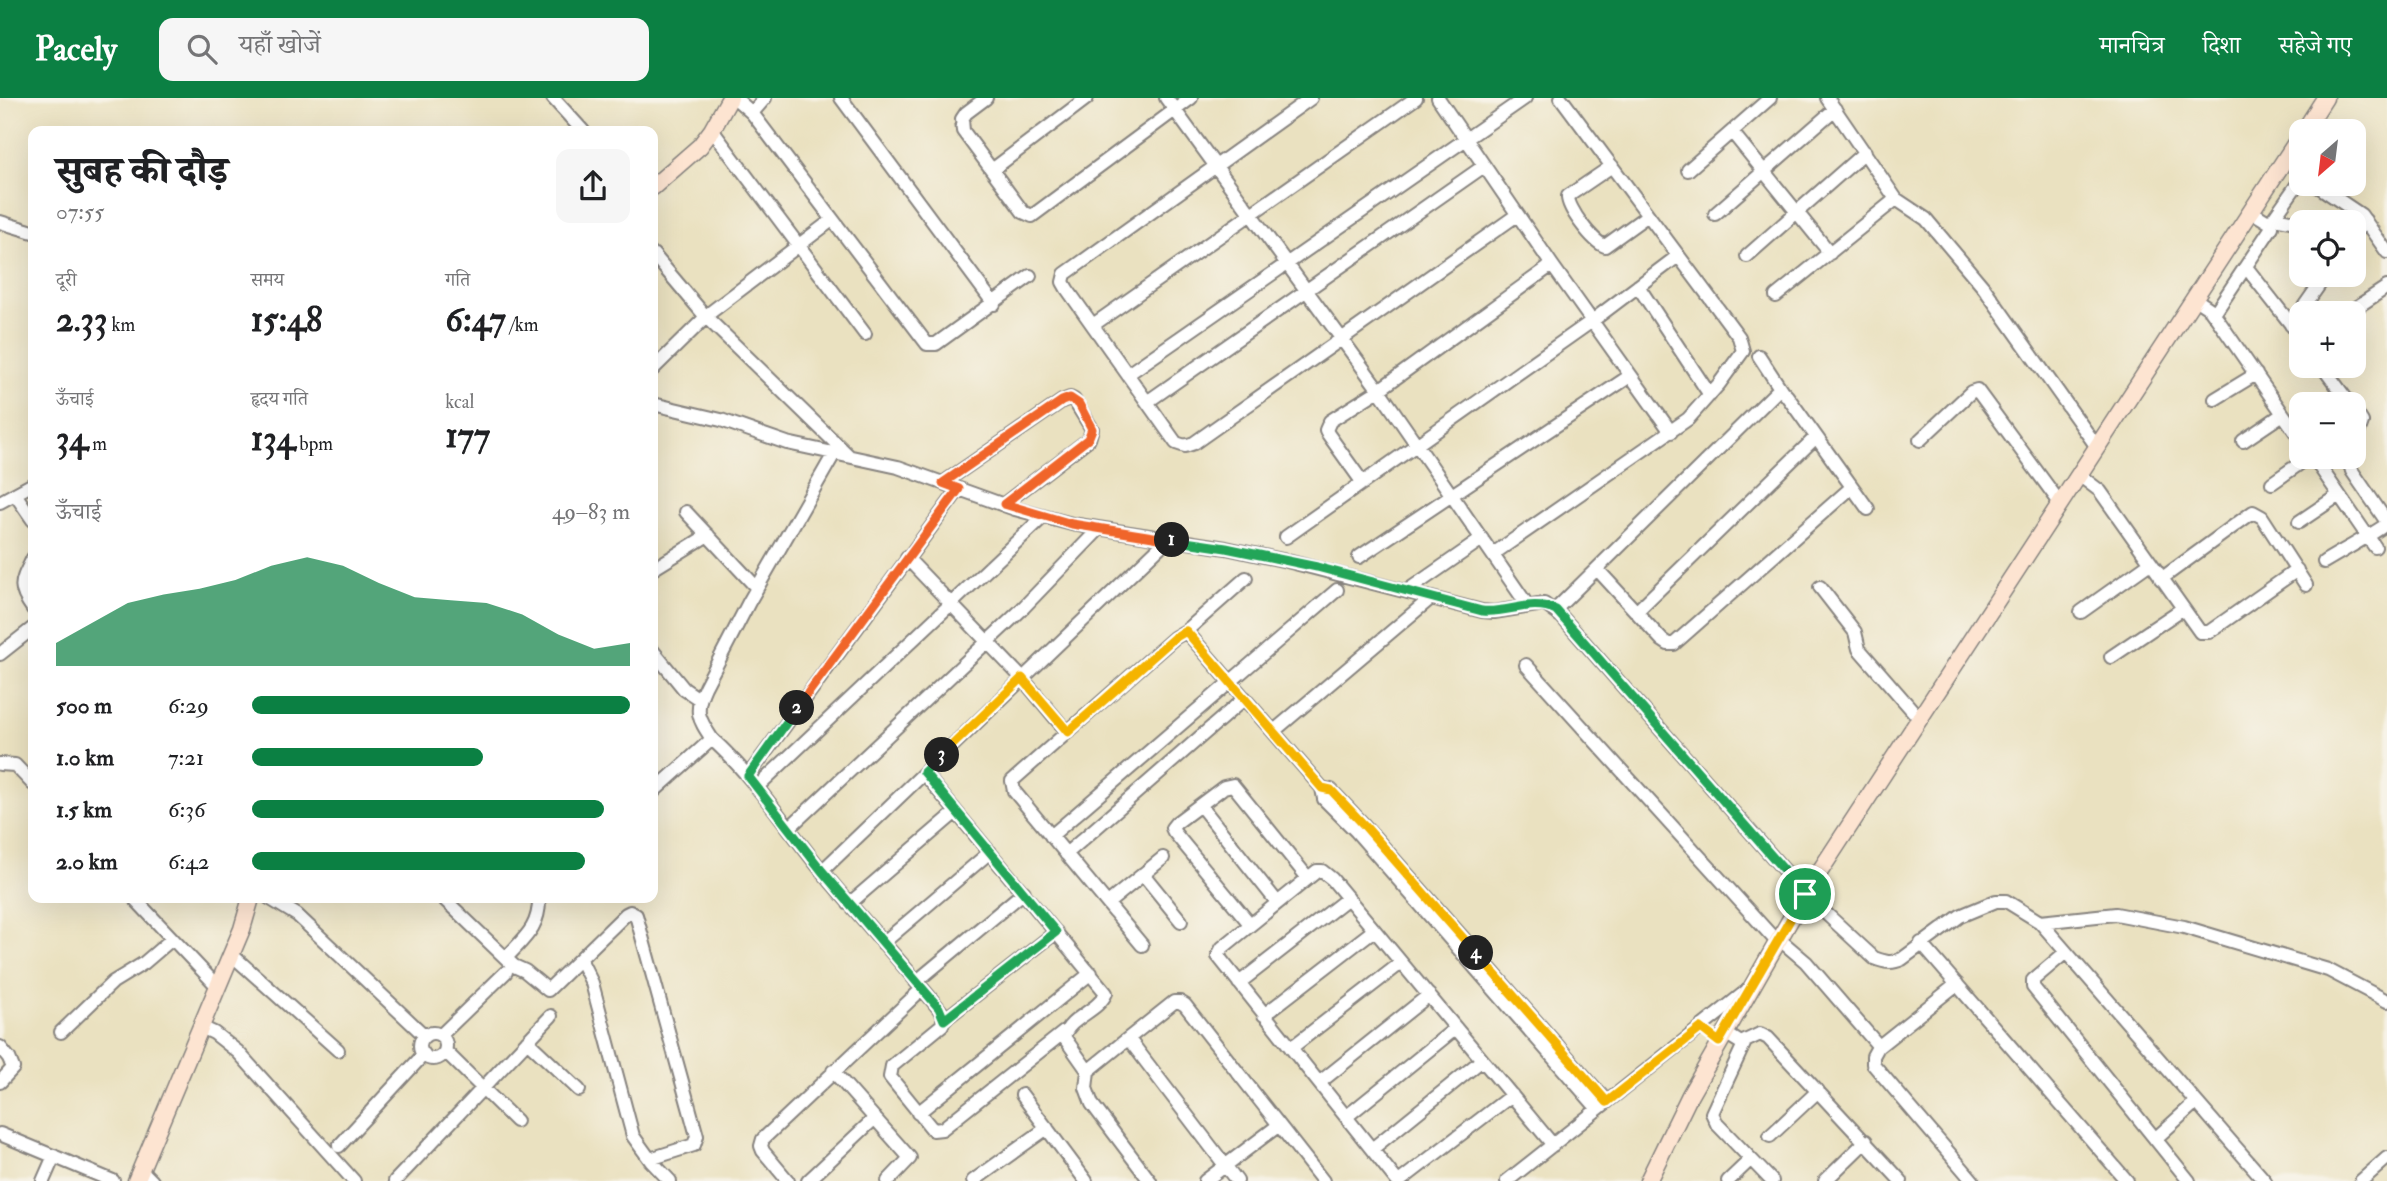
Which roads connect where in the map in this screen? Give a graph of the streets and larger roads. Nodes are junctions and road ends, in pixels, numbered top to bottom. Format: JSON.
{"nodes":[{"id":1,"x":553,"y":98,"type":"edge"},
{"id":2,"x":730,"y":98,"type":"edge"},
{"id":3,"x":735,"y":98,"type":"edge"},
{"id":4,"x":765,"y":98,"type":"edge"},
{"id":5,"x":841,"y":98,"type":"edge"},
{"id":6,"x":986,"y":98,"type":"edge"},
{"id":7,"x":1087,"y":98,"type":"edge"},
{"id":8,"x":1167,"y":98,"type":"edge"},
{"id":9,"x":1191,"y":98,"type":"edge"},
{"id":10,"x":1311,"y":98,"type":"edge"},
{"id":11,"x":1416,"y":98,"type":"edge"},
{"id":12,"x":1438,"y":98,"type":"edge"},
{"id":13,"x":1525,"y":98,"type":"edge"},
{"id":14,"x":1561,"y":98,"type":"edge"},
{"id":15,"x":1770,"y":98,"type":"edge"},
{"id":16,"x":2325,"y":98,"type":"edge"},
{"id":17,"x":1831,"y":103,"type":"edge"},
{"id":18,"x":1175,"y":110,"type":"junction"},
{"id":19,"x":752,"y":113,"type":"junction"},
{"id":20,"x":2311,"y":119,"type":"edge"},
{"id":21,"x":578,"y":126,"type":"edge"},
{"id":22,"x":712,"y":130,"type":"junction"},
{"id":23,"x":1732,"y":132,"type":"junction"},
{"id":24,"x":1466,"y":138,"type":"junction"},
{"id":25,"x":1864,"y":152,"type":"junction"},
{"id":26,"x":2289,"y":162,"type":"edge"},
{"id":27,"x":1216,"y":166,"type":"junction"},
{"id":28,"x":1485,"y":166,"type":"junction"},
{"id":29,"x":1612,"y":166,"type":"junction"},
{"id":30,"x":992,"y":170,"type":"junction"},
{"id":31,"x":1688,"y":170,"type":"dead end"},
{"id":32,"x":1763,"y":172,"type":"junction"},
{"id":33,"x":658,"y":183,"type":"edge"},
{"id":34,"x":2289,"y":192,"type":"edge"},
{"id":35,"x":2333,"y":196,"type":"edge"},
{"id":36,"x":1896,"y":198,"type":"junction"},
{"id":37,"x":2354,"y":210,"type":"edge"},
{"id":38,"x":1797,"y":212,"type":"junction"},
{"id":39,"x":1251,"y":214,"type":"junction"},
{"id":40,"x":1715,"y":214,"type":"dead end"},
{"id":41,"x":1517,"y":215,"type":"junction"},
{"id":42,"x":1648,"y":215,"type":"junction"},
{"id":43,"x":2264,"y":218,"type":"junction"},
{"id":44,"x":832,"y":220,"type":"junction"},
{"id":45,"x":2289,"y":221,"type":"edge"},
{"id":46,"x":2366,"y":221,"type":"edge"},
{"id":47,"x":0,"y":222,"type":"edge"},
{"id":48,"x":28,"y":230,"type":"edge"},
{"id":49,"x":798,"y":245,"type":"junction"},
{"id":50,"x":2387,"y":252,"type":"edge"},
{"id":51,"x":1830,"y":253,"type":"junction"},
{"id":52,"x":1678,"y":256,"type":"junction"},
{"id":53,"x":1747,"y":256,"type":"dead end"},
{"id":54,"x":658,"y":260,"type":"edge"},
{"id":55,"x":1287,"y":262,"type":"junction"},
{"id":56,"x":1552,"y":265,"type":"junction"},
{"id":57,"x":2246,"y":267,"type":"junction"},
{"id":58,"x":1030,"y":276,"type":"dead end"},
{"id":59,"x":1638,"y":286,"type":"junction"},
{"id":60,"x":2387,"y":287,"type":"edge"},
{"id":61,"x":1306,"y":289,"type":"junction"},
{"id":62,"x":1776,"y":296,"type":"dead end"},
{"id":63,"x":2366,"y":301,"type":"edge"},
{"id":64,"x":994,"y":304,"type":"junction"},
{"id":65,"x":2205,"y":306,"type":"junction"},
{"id":66,"x":706,"y":317,"type":"junction"},
{"id":67,"x":1592,"y":321,"type":"junction"},
{"id":68,"x":2289,"y":322,"type":"edge"},
{"id":69,"x":1093,"y":325,"type":"junction"},
{"id":70,"x":865,"y":334,"type":"dead end"},
{"id":71,"x":1342,"y":338,"type":"junction"},
{"id":72,"x":1759,"y":356,"type":"dead end"},
{"id":73,"x":658,"y":364,"type":"edge"},
{"id":74,"x":1128,"y":374,"type":"junction"},
{"id":75,"x":2256,"y":374,"type":"junction"},
{"id":76,"x":1630,"y":376,"type":"junction"},
{"id":77,"x":1379,"y":390,"type":"junction"},
{"id":78,"x":1782,"y":391,"type":"junction"},
{"id":79,"x":1710,"y":395,"type":"junction"},
{"id":80,"x":2215,"y":399,"type":"dead end"},
{"id":81,"x":1147,"y":402,"type":"junction"},
{"id":82,"x":658,"y":405,"type":"edge"},
{"id":83,"x":2283,"y":414,"type":"junction"},
{"id":84,"x":2289,"y":423,"type":"edge"},
{"id":85,"x":1671,"y":432,"type":"junction"},
{"id":86,"x":1816,"y":437,"type":"junction"},
{"id":87,"x":1920,"y":440,"type":"dead end"},
{"id":88,"x":2243,"y":442,"type":"dead end"},
{"id":89,"x":1418,"y":445,"type":"junction"},
{"id":90,"x":2097,"y":447,"type":"junction"},
{"id":91,"x":842,"y":454,"type":"junction"},
{"id":92,"x":2293,"y":469,"type":"edge"},
{"id":93,"x":2320,"y":469,"type":"edge"},
{"id":94,"x":2351,"y":469,"type":"edge"},
{"id":95,"x":2086,"y":480,"type":"junction"},
{"id":96,"x":943,"y":483,"type":"junction"},
{"id":97,"x":1363,"y":483,"type":"junction"},
{"id":98,"x":2272,"y":483,"type":"dead end"},
{"id":99,"x":28,"y":487,"type":"edge"},
{"id":100,"x":1852,"y":487,"type":"junction"},
{"id":101,"x":959,"y":489,"type":"junction"},
{"id":102,"x":15,"y":494,"type":"junction"},
{"id":103,"x":2339,"y":495,"type":"junction"},
{"id":104,"x":1453,"y":496,"type":"junction"},
{"id":105,"x":0,"y":502,"type":"edge"},
{"id":106,"x":2060,"y":503,"type":"junction"},
{"id":107,"x":1004,"y":504,"type":"junction"},
{"id":108,"x":1868,"y":509,"type":"dead end"},
{"id":109,"x":686,"y":512,"type":"dead end"},
{"id":110,"x":28,"y":513,"type":"edge"},
{"id":111,"x":1043,"y":517,"type":"junction"},
{"id":112,"x":2299,"y":522,"type":"dead end"},
{"id":113,"x":2387,"y":523,"type":"edge"},
{"id":114,"x":1099,"y":530,"type":"junction"},
{"id":115,"x":708,"y":535,"type":"junction"},
{"id":116,"x":2365,"y":536,"type":"junction"},
{"id":117,"x":1286,"y":537,"type":"dead end"},
{"id":118,"x":1168,"y":539,"type":"junction"},
{"id":119,"x":1482,"y":539,"type":"junction"},
{"id":120,"x":2375,"y":547,"type":"dead end"},
{"id":121,"x":1493,"y":555,"type":"junction"},
{"id":122,"x":1359,"y":557,"type":"dead end"},
{"id":123,"x":907,"y":558,"type":"junction"},
{"id":124,"x":2325,"y":562,"type":"dead end"},
{"id":125,"x":2150,"y":563,"type":"junction"},
{"id":126,"x":28,"y":566,"type":"edge"},
{"id":127,"x":658,"y":566,"type":"edge"},
{"id":128,"x":1597,"y":569,"type":"junction"},
{"id":129,"x":2297,"y":570,"type":"junction"},
{"id":130,"x":1247,"y":578,"type":"dead end"},
{"id":131,"x":2161,"y":579,"type":"junction"},
{"id":132,"x":2306,"y":585,"type":"dead end"},
{"id":133,"x":1820,"y":587,"type":"dead end"},
{"id":134,"x":757,"y":588,"type":"junction"},
{"id":135,"x":1337,"y":590,"type":"dead end"},
{"id":136,"x":1407,"y":590,"type":"junction"},
{"id":137,"x":1432,"y":598,"type":"junction"},
{"id":138,"x":28,"y":602,"type":"edge"},
{"id":139,"x":951,"y":603,"type":"junction"},
{"id":140,"x":1528,"y":606,"type":"junction"},
{"id":141,"x":2182,"y":609,"type":"junction"},
{"id":142,"x":1556,"y":610,"type":"junction"},
{"id":143,"x":2081,"y":611,"type":"dead end"},
{"id":144,"x":1636,"y":612,"type":"junction"},
{"id":145,"x":1186,"y":631,"type":"junction"},
{"id":146,"x":28,"y":632,"type":"edge"},
{"id":147,"x":987,"y":642,"type":"junction"},
{"id":148,"x":0,"y":654,"type":"edge"},
{"id":149,"x":658,"y":657,"type":"edge"},
{"id":150,"x":2111,"y":657,"type":"dead end"},
{"id":151,"x":1526,"y":665,"type":"dead end"},
{"id":152,"x":1022,"y":678,"type":"junction"},
{"id":153,"x":1231,"y":681,"type":"junction"},
{"id":154,"x":1245,"y":698,"type":"junction"},
{"id":155,"x":699,"y":699,"type":"junction"},
{"id":156,"x":1919,"y":718,"type":"junction"},
{"id":157,"x":1274,"y":731,"type":"junction"},
{"id":158,"x":1068,"y":732,"type":"junction"},
{"id":159,"x":712,"y":739,"type":"junction"},
{"id":160,"x":0,"y":764,"type":"edge"},
{"id":161,"x":924,"y":772,"type":"junction"},
{"id":162,"x":748,"y":776,"type":"junction"},
{"id":163,"x":28,"y":779,"type":"edge"},
{"id":164,"x":757,"y":787,"type":"junction"},
{"id":165,"x":658,"y":788,"type":"edge"},
{"id":166,"x":1200,"y":805,"type":"junction"},
{"id":167,"x":956,"y":811,"type":"junction"},
{"id":168,"x":789,"y":828,"type":"junction"},
{"id":169,"x":1051,"y":836,"type":"junction"},
{"id":170,"x":990,"y":852,"type":"junction"},
{"id":171,"x":1066,"y":854,"type":"junction"},
{"id":172,"x":1163,"y":858,"type":"dead end"},
{"id":173,"x":822,"y":871,"type":"junction"},
{"id":174,"x":1143,"y":874,"type":"junction"},
{"id":175,"x":1308,"y":878,"type":"junction"},
{"id":176,"x":1024,"y":892,"type":"junction"},
{"id":177,"x":1348,"y":898,"type":"junction"},
{"id":178,"x":1812,"y":900,"type":"junction"},
{"id":179,"x":1277,"y":902,"type":"junction"},
{"id":180,"x":140,"y":903,"type":"edge"},
{"id":181,"x":250,"y":903,"type":"edge"},
{"id":182,"x":277,"y":903,"type":"edge"},
{"id":183,"x":448,"y":903,"type":"edge"},
{"id":184,"x":538,"y":903,"type":"edge"},
{"id":185,"x":1108,"y":903,"type":"junction"},
{"id":186,"x":849,"y":904,"type":"junction"},
{"id":187,"x":1181,"y":921,"type":"dead end"},
{"id":188,"x":2040,"y":922,"type":"junction"},
{"id":189,"x":1250,"y":925,"type":"junction"},
{"id":190,"x":1374,"y":930,"type":"junction"},
{"id":191,"x":1056,"y":932,"type":"junction"},
{"id":192,"x":172,"y":939,"type":"junction"},
{"id":193,"x":883,"y":943,"type":"junction"},
{"id":194,"x":1921,"y":943,"type":"junction"},
{"id":195,"x":1784,"y":944,"type":"junction"},
{"id":196,"x":1142,"y":945,"type":"dead end"},
{"id":197,"x":2066,"y":952,"type":"junction"},
{"id":198,"x":232,"y":955,"type":"junction"},
{"id":199,"x":506,"y":958,"type":"junction"},
{"id":200,"x":580,"y":959,"type":"junction"},
{"id":201,"x":1401,"y":963,"type":"junction"},
{"id":202,"x":506,"y":972,"type":"dead end"},
{"id":203,"x":1091,"y":974,"type":"junction"},
{"id":204,"x":1239,"y":983,"type":"junction"},
{"id":205,"x":1956,"y":984,"type":"junction"},
{"id":206,"x":919,"y":985,"type":"junction"},
{"id":207,"x":218,"y":987,"type":"junction"},
{"id":208,"x":1750,"y":989,"type":"junction"},
{"id":209,"x":1429,"y":995,"type":"junction"},
{"id":210,"x":2387,"y":1001,"type":"edge"},
{"id":211,"x":1264,"y":1015,"type":"junction"},
{"id":212,"x":551,"y":1016,"type":"dead end"},
{"id":213,"x":944,"y":1020,"type":"junction"},
{"id":214,"x":201,"y":1027,"type":"junction"},
{"id":215,"x":1456,"y":1028,"type":"junction"},
{"id":216,"x":1701,"y":1028,"type":"junction"},
{"id":217,"x":61,"y":1032,"type":"dead end"},
{"id":218,"x":1064,"y":1032,"type":"junction"},
{"id":219,"x":441,"y":1035,"type":"junction"},
{"id":220,"x":425,"y":1036,"type":"junction"},
{"id":221,"x":1732,"y":1039,"type":"junction"},
{"id":222,"x":527,"y":1041,"type":"junction"},
{"id":223,"x":1125,"y":1041,"type":"junction"},
{"id":224,"x":0,"y":1047,"type":"edge"},
{"id":225,"x":1878,"y":1047,"type":"junction"},
{"id":226,"x":1291,"y":1048,"type":"junction"},
{"id":227,"x":338,"y":1050,"type":"dead end"},
{"id":228,"x":445,"y":1051,"type":"junction"},
{"id":229,"x":424,"y":1054,"type":"junction"},
{"id":230,"x":1482,"y":1060,"type":"junction"},
{"id":231,"x":833,"y":1071,"type":"junction"},
{"id":232,"x":1088,"y":1071,"type":"junction"},
{"id":233,"x":0,"y":1082,"type":"edge"},
{"id":234,"x":1319,"y":1083,"type":"junction"},
{"id":235,"x":482,"y":1088,"type":"junction"},
{"id":236,"x":579,"y":1090,"type":"dead end"},
{"id":237,"x":1818,"y":1091,"type":"junction"},
{"id":238,"x":1022,"y":1095,"type":"dead end"},
{"id":239,"x":1512,"y":1095,"type":"junction"},
{"id":240,"x":2196,"y":1102,"type":"junction"},
{"id":241,"x":1602,"y":1106,"type":"junction"},
{"id":242,"x":918,"y":1113,"type":"junction"},
{"id":243,"x":1346,"y":1117,"type":"junction"},
{"id":244,"x":875,"y":1118,"type":"junction"},
{"id":245,"x":516,"y":1121,"type":"dead end"},
{"id":246,"x":1279,"y":1125,"type":"junction"},
{"id":247,"x":1047,"y":1128,"type":"junction"},
{"id":248,"x":0,"y":1134,"type":"edge"},
{"id":249,"x":1770,"y":1136,"type":"dead end"},
{"id":250,"x":2155,"y":1139,"type":"junction"},
{"id":251,"x":1866,"y":1141,"type":"junction"},
{"id":252,"x":1553,"y":1145,"type":"junction"},
{"id":253,"x":339,"y":1146,"type":"dead end"},
{"id":254,"x":1372,"y":1149,"type":"junction"},
{"id":255,"x":54,"y":1156,"type":"junction"},
{"id":256,"x":2387,"y":1158,"type":"edge"},
{"id":257,"x":650,"y":1159,"type":"junction"},
{"id":258,"x":1751,"y":1159,"type":"junction"},
{"id":259,"x":1226,"y":1166,"type":"junction"},
{"id":260,"x":143,"y":1177,"type":"edge"},
{"id":261,"x":1080,"y":1179,"type":"edge"},
{"id":262,"x":43,"y":1181,"type":"edge"},
{"id":263,"x":113,"y":1181,"type":"edge"},
{"id":264,"x":354,"y":1181,"type":"edge"},
{"id":265,"x":395,"y":1181,"type":"edge"},
{"id":266,"x":670,"y":1181,"type":"edge"},
{"id":267,"x":788,"y":1181,"type":"edge"},
{"id":268,"x":808,"y":1181,"type":"edge"},
{"id":269,"x":888,"y":1181,"type":"edge"},
{"id":270,"x":973,"y":1181,"type":"edge"},
{"id":271,"x":1150,"y":1181,"type":"edge"},
{"id":272,"x":1205,"y":1181,"type":"edge"},
{"id":273,"x":1237,"y":1181,"type":"edge"},
{"id":274,"x":1322,"y":1181,"type":"edge"},
{"id":275,"x":1399,"y":1181,"type":"edge"},
{"id":276,"x":1507,"y":1181,"type":"edge"},
{"id":277,"x":1648,"y":1181,"type":"edge"},
{"id":278,"x":1728,"y":1181,"type":"edge"},
{"id":279,"x":1772,"y":1181,"type":"edge"},
{"id":280,"x":1825,"y":1181,"type":"edge"},
{"id":281,"x":1901,"y":1181,"type":"edge"},
{"id":282,"x":1973,"y":1181,"type":"edge"},
{"id":283,"x":2127,"y":1181,"type":"edge"},
{"id":284,"x":2189,"y":1181,"type":"edge"},
{"id":285,"x":2265,"y":1181,"type":"edge"},
{"id":286,"x":2361,"y":1181,"type":"edge"}],
"edges":[{"from":1,"to":21,"type":"street"},
{"from":2,"to":22,"type":"street"},
{"from":3,"to":19,"type":"street"},
{"from":4,"to":19,"type":"street"},
{"from":5,"to":64,"type":"street"},
{"from":6,"to":30,"type":"street"},
{"from":7,"to":30,"type":"street"},
{"from":8,"to":18,"type":"street"},
{"from":9,"to":18,"type":"street"},
{"from":10,"to":27,"type":"street"},
{"from":11,"to":39,"type":"street"},
{"from":12,"to":24,"type":"street"},
{"from":13,"to":24,"type":"street"},
{"from":14,"to":29,"type":"street"},
{"from":15,"to":23,"type":"street"},
{"from":16,"to":20,"type":"street"},
{"from":17,"to":25,"type":"street"},
{"from":17,"to":32,"type":"street"},
{"from":18,"to":27,"type":"street"},
{"from":18,"to":30,"type":"street"},
{"from":19,"to":44,"type":"street"},
{"from":22,"to":33,"type":"street"},
{"from":22,"to":49,"type":"street"},
{"from":23,"to":31,"type":"street"},
{"from":23,"to":32,"type":"street"},
{"from":24,"to":28,"type":"street"},
{"from":24,"to":55,"type":"street"},
{"from":25,"to":36,"type":"street"},
{"from":25,"to":38,"type":"street"},
{"from":26,"to":43,"type":"street"},
{"from":27,"to":39,"type":"street"},
{"from":27,"to":69,"type":"street"},
{"from":28,"to":41,"type":"street"},
{"from":28,"to":61,"type":"street"},
{"from":29,"to":42,"type":"street"},
{"from":29,"to":42,"type":"street"},
{"from":32,"to":38,"type":"street"},
{"from":32,"to":40,"type":"street"},
{"from":34,"to":43,"type":"street"},
{"from":35,"to":37,"type":"street"},
{"from":36,"to":51,"type":"street"},
{"from":36,"to":90,"type":"street"},
{"from":38,"to":51,"type":"street"},
{"from":38,"to":53,"type":"street"},
{"from":39,"to":55,"type":"street"},
{"from":39,"to":69,"type":"street"},
{"from":41,"to":56,"type":"street"},
{"from":41,"to":71,"type":"street"},
{"from":42,"to":52,"type":"street"},
{"from":43,"to":45,"type":"street"},
{"from":43,"to":57,"type":"street"},
{"from":43,"to":65,"type":"street"},
{"from":44,"to":49,"type":"street"},
{"from":44,"to":64,"type":"street"},
{"from":46,"to":50,"type":"street"},
{"from":47,"to":48,"type":"street"},
{"from":49,"to":66,"type":"street"},
{"from":49,"to":70,"type":"street"},
{"from":51,"to":62,"type":"street"},
{"from":52,"to":59,"type":"street"},
{"from":52,"to":79,"type":"street"},
{"from":54,"to":66,"type":"street"},
{"from":55,"to":61,"type":"street"},
{"from":55,"to":74,"type":"street"},
{"from":56,"to":67,"type":"street"},
{"from":56,"to":77,"type":"street"},
{"from":57,"to":65,"type":"street"},
{"from":57,"to":68,"type":"street"},
{"from":58,"to":64,"type":"street"},
{"from":59,"to":67,"type":"street"},
{"from":59,"to":79,"type":"street"},
{"from":60,"to":63,"type":"street"},
{"from":61,"to":71,"type":"street"},
{"from":61,"to":81,"type":"street"},
{"from":65,"to":75,"type":"street"},
{"from":65,"to":90,"type":"street"},
{"from":66,"to":73,"type":"street"},
{"from":66,"to":91,"type":"street"},
{"from":67,"to":76,"type":"street"},
{"from":67,"to":89,"type":"street"},
{"from":69,"to":74,"type":"street"},
{"from":71,"to":77,"type":"street"},
{"from":71,"to":81,"type":"street"},
{"from":72,"to":78,"type":"street"},
{"from":74,"to":81,"type":"street"},
{"from":75,"to":80,"type":"street"},
{"from":75,"to":83,"type":"street"},
{"from":76,"to":85,"type":"street"},
{"from":76,"to":104,"type":"street"},
{"from":77,"to":89,"type":"street"},
{"from":77,"to":97,"type":"street"},
{"from":78,"to":86,"type":"street"},
{"from":78,"to":128,"type":"street"},
{"from":79,"to":85,"type":"street"},
{"from":82,"to":91,"type":"street"},
{"from":83,"to":84,"type":"street"},
{"from":83,"to":88,"type":"street"},
{"from":85,"to":121,"type":"street"},
{"from":86,"to":100,"type":"street"},
{"from":86,"to":144,"type":"street"},
{"from":87,"to":106,"type":"street"},
{"from":89,"to":97,"type":"street"},
{"from":89,"to":104,"type":"street"},
{"from":90,"to":95,"type":"street"},
{"from":91,"to":96,"type":"street"},
{"from":91,"to":134,"type":"street"},
{"from":92,"to":98,"type":"street"},
{"from":93,"to":103,"type":"street"},
{"from":94,"to":113,"type":"street"},
{"from":95,"to":106,"type":"street"},
{"from":95,"to":125,"type":"street"},
{"from":96,"to":101,"type":"street"},
{"from":96,"to":107,"type":"street"},
{"from":97,"to":117,"type":"street"},
{"from":99,"to":102,"type":"street"},
{"from":100,"to":108,"type":"street"},
{"from":100,"to":144,"type":"street"},
{"from":101,"to":107,"type":"street"},
{"from":101,"to":123,"type":"street"},
{"from":102,"to":105,"type":"street"},
{"from":102,"to":110,"type":"street"},
{"from":103,"to":112,"type":"street"},
{"from":103,"to":116,"type":"street"},
{"from":104,"to":119,"type":"street"},
{"from":104,"to":122,"type":"street"},
{"from":106,"to":156,"type":"street"},
{"from":107,"to":111,"type":"street"},
{"from":109,"to":115,"type":"street"},
{"from":111,"to":114,"type":"street"},
{"from":111,"to":139,"type":"street"},
{"from":113,"to":116,"type":"street"},
{"from":114,"to":118,"type":"street"},
{"from":114,"to":147,"type":"street"},
{"from":115,"to":127,"type":"street"},
{"from":115,"to":134,"type":"street"},
{"from":116,"to":120,"type":"street"},
{"from":116,"to":124,"type":"street"},
{"from":118,"to":136,"type":"street"},
{"from":118,"to":152,"type":"street"},
{"from":119,"to":121,"type":"street"},
{"from":119,"to":136,"type":"street"},
{"from":121,"to":140,"type":"street"},
{"from":123,"to":139,"type":"street"},
{"from":123,"to":162,"type":"street"},
{"from":125,"to":131,"type":"street"},
{"from":125,"to":143,"type":"street"},
{"from":126,"to":138,"type":"street"},
{"from":128,"to":142,"type":"street"},
{"from":128,"to":144,"type":"street"},
{"from":129,"to":131,"type":"street"},
{"from":129,"to":132,"type":"street"},
{"from":129,"to":141,"type":"street"},
{"from":130,"to":145,"type":"street"},
{"from":131,"to":141,"type":"street"},
{"from":133,"to":156,"type":"street"},
{"from":134,"to":155,"type":"street"},
{"from":135,"to":153,"type":"street"},
{"from":136,"to":137,"type":"street"},
{"from":137,"to":140,"type":"street"},
{"from":137,"to":157,"type":"street"},
{"from":139,"to":147,"type":"street"},
{"from":139,"to":164,"type":"street"},
{"from":140,"to":142,"type":"street"},
{"from":141,"to":150,"type":"street"},
{"from":142,"to":178,"type":"street"},
{"from":145,"to":153,"type":"street"},
{"from":145,"to":158,"type":"street"},
{"from":146,"to":148,"type":"street"},
{"from":147,"to":152,"type":"street"},
{"from":147,"to":168,"type":"street"},
{"from":149,"to":155,"type":"street"},
{"from":151,"to":195,"type":"street"},
{"from":152,"to":158,"type":"street"},
{"from":152,"to":161,"type":"street"},
{"from":153,"to":154,"type":"street"},
{"from":153,"to":169,"type":"street"},
{"from":154,"to":157,"type":"street"},
{"from":154,"to":171,"type":"street"},
{"from":155,"to":159,"type":"street"},
{"from":156,"to":178,"type":"street"},
{"from":157,"to":241,"type":"street"},
{"from":158,"to":169,"type":"street"},
{"from":159,"to":162,"type":"street"},
{"from":159,"to":165,"type":"street"},
{"from":160,"to":163,"type":"street"},
{"from":161,"to":167,"type":"street"},
{"from":161,"to":173,"type":"street"},
{"from":162,"to":164,"type":"street"},
{"from":164,"to":168,"type":"street"},
{"from":166,"to":175,"type":"street"},
{"from":166,"to":179,"type":"street"},
{"from":166,"to":189,"type":"street"},
{"from":167,"to":170,"type":"street"},
{"from":167,"to":186,"type":"street"},
{"from":168,"to":173,"type":"street"},
{"from":169,"to":171,"type":"street"},
{"from":170,"to":176,"type":"street"},
{"from":170,"to":193,"type":"street"},
{"from":171,"to":185,"type":"street"},
{"from":172,"to":174,"type":"street"},
{"from":173,"to":186,"type":"street"},
{"from":174,"to":185,"type":"street"},
{"from":174,"to":187,"type":"street"},
{"from":175,"to":177,"type":"street"},
{"from":175,"to":179,"type":"street"},
{"from":176,"to":191,"type":"street"},
{"from":176,"to":206,"type":"street"},
{"from":177,"to":190,"type":"street"},
{"from":177,"to":204,"type":"street"},
{"from":178,"to":194,"type":"street"},
{"from":178,"to":195,"type":"street"},
{"from":179,"to":189,"type":"street"},
{"from":180,"to":192,"type":"street"},
{"from":181,"to":198,"type":"street"},
{"from":182,"to":220,"type":"street"},
{"from":183,"to":199,"type":"street"},
{"from":184,"to":199,"type":"street"},
{"from":185,"to":196,"type":"street"},
{"from":186,"to":193,"type":"street"},
{"from":188,"to":194,"type":"street"},
{"from":188,"to":197,"type":"street"},
{"from":188,"to":210,"type":"street"},
{"from":189,"to":204,"type":"street"},
{"from":190,"to":201,"type":"street"},
{"from":190,"to":211,"type":"street"},
{"from":191,"to":203,"type":"street"},
{"from":191,"to":213,"type":"street"},
{"from":192,"to":207,"type":"street"},
{"from":192,"to":217,"type":"street"},
{"from":193,"to":206,"type":"street"},
{"from":194,"to":205,"type":"street"},
{"from":195,"to":208,"type":"street"},
{"from":195,"to":225,"type":"street"},
{"from":197,"to":240,"type":"street"},
{"from":197,"to":250,"type":"street"},
{"from":198,"to":207,"type":"street"},
{"from":198,"to":227,"type":"street"},
{"from":199,"to":200,"type":"street"},
{"from":200,"to":257,"type":"street"},
{"from":200,"to":257,"type":"street"},
{"from":201,"to":209,"type":"street"},
{"from":201,"to":226,"type":"street"},
{"from":202,"to":219,"type":"street"},
{"from":203,"to":218,"type":"street"},
{"from":203,"to":242,"type":"street"},
{"from":204,"to":211,"type":"street"},
{"from":205,"to":225,"type":"street"},
{"from":205,"to":283,"type":"street"},
{"from":206,"to":213,"type":"street"},
{"from":206,"to":231,"type":"street"},
{"from":207,"to":214,"type":"street"},
{"from":208,"to":216,"type":"street"},
{"from":208,"to":221,"type":"street"},
{"from":209,"to":215,"type":"street"},
{"from":209,"to":234,"type":"street"},
{"from":211,"to":226,"type":"street"},
{"from":212,"to":222,"type":"street"},
{"from":213,"to":242,"type":"street"},
{"from":214,"to":260,"type":"street"},
{"from":214,"to":264,"type":"street"},
{"from":215,"to":230,"type":"street"},
{"from":215,"to":243,"type":"street"},
{"from":216,"to":221,"type":"street"},
{"from":216,"to":241,"type":"street"},
{"from":218,"to":232,"type":"street"},
{"from":218,"to":242,"type":"street"},
{"from":219,"to":220,"type":"street"},
{"from":219,"to":228,"type":"street"},
{"from":220,"to":229,"type":"street"},
{"from":221,"to":237,"type":"street"},
{"from":221,"to":258,"type":"street"},
{"from":221,"to":277,"type":"street"},
{"from":222,"to":235,"type":"street"},
{"from":222,"to":236,"type":"street"},
{"from":223,"to":232,"type":"street"},
{"from":223,"to":246,"type":"street"},
{"from":223,"to":259,"type":"street"},
{"from":224,"to":233,"type":"street"},
{"from":225,"to":282,"type":"street"},
{"from":226,"to":234,"type":"street"},
{"from":228,"to":229,"type":"street"},
{"from":228,"to":235,"type":"street"},
{"from":229,"to":253,"type":"street"},
{"from":230,"to":239,"type":"street"},
{"from":230,"to":254,"type":"street"},
{"from":231,"to":244,"type":"street"},
{"from":231,"to":267,"type":"street"},
{"from":232,"to":271,"type":"street"},
{"from":234,"to":243,"type":"street"},
{"from":235,"to":245,"type":"street"},
{"from":235,"to":265,"type":"street"},
{"from":237,"to":249,"type":"street"},
{"from":237,"to":251,"type":"street"},
{"from":238,"to":247,"type":"street"},
{"from":239,"to":252,"type":"street"},
{"from":239,"to":275,"type":"street"},
{"from":240,"to":250,"type":"street"},
{"from":240,"to":285,"type":"street"},
{"from":241,"to":252,"type":"street"},
{"from":243,"to":254,"type":"street"},
{"from":244,"to":268,"type":"street"},
{"from":244,"to":269,"type":"street"},
{"from":246,"to":259,"type":"street"},
{"from":246,"to":274,"type":"street"},
{"from":247,"to":261,"type":"street"},
{"from":247,"to":270,"type":"street"},
{"from":248,"to":255,"type":"street"},
{"from":250,"to":284,"type":"street"},
{"from":251,"to":280,"type":"street"},
{"from":251,"to":281,"type":"street"},
{"from":252,"to":276,"type":"street"},
{"from":254,"to":275,"type":"street"},
{"from":255,"to":262,"type":"street"},
{"from":255,"to":263,"type":"street"},
{"from":256,"to":286,"type":"street"},
{"from":257,"to":266,"type":"street"},
{"from":258,"to":278,"type":"street"},
{"from":258,"to":279,"type":"street"},
{"from":259,"to":272,"type":"street"},
{"from":259,"to":273,"type":"street"}]}
